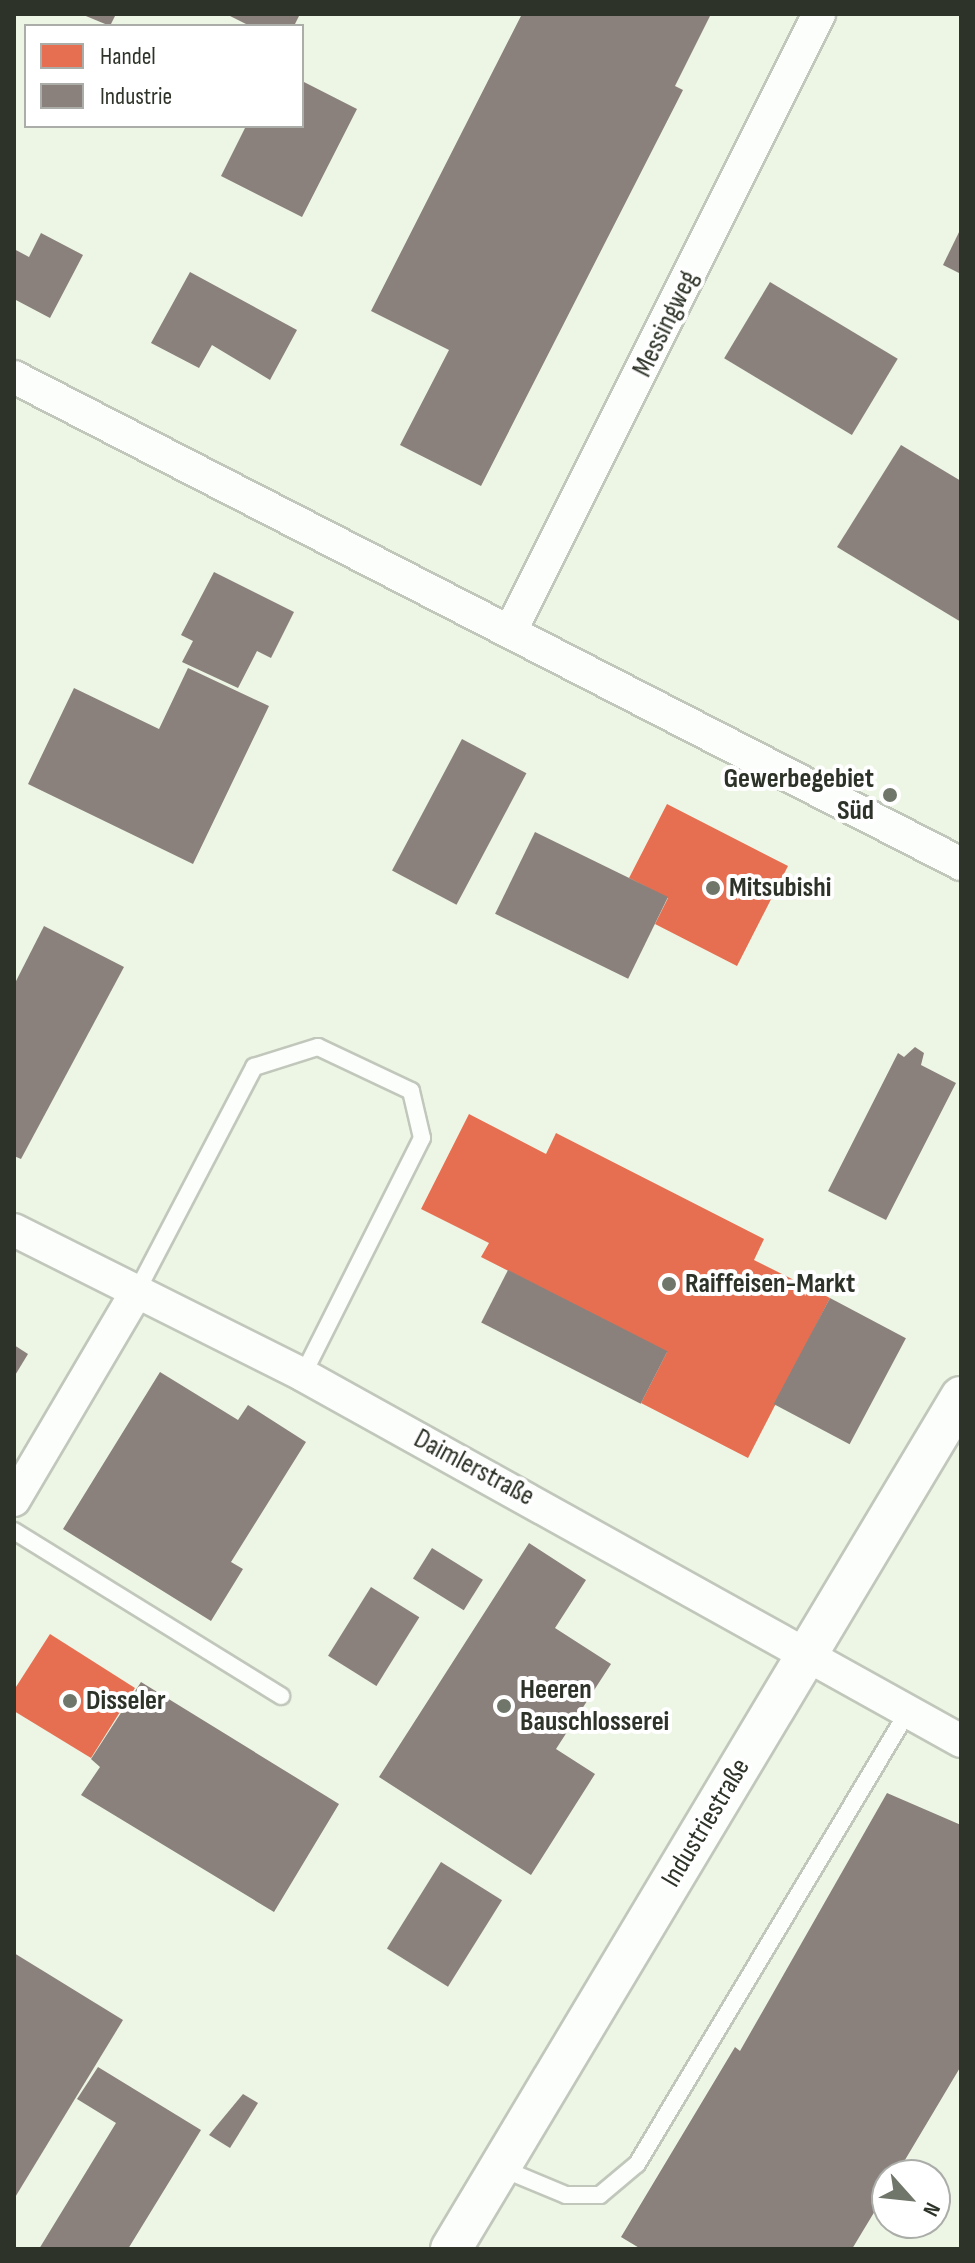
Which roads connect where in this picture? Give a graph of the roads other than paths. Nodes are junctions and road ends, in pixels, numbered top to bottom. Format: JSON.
{"nodes":[{"id":1,"x":819,"y":14,"type":"edge"},
{"id":2,"x":14,"y":377,"type":"edge"},
{"id":3,"x":510,"y":632,"type":"junction"},
{"id":4,"x":961,"y":864,"type":"edge"},
{"id":5,"x":14,"y":1230,"type":"edge"},
{"id":6,"x":137,"y":1291,"type":"junction"},
{"id":7,"x":303,"y":1375,"type":"junction"},
{"id":8,"x":956,"y":1417,"type":"edge"},
{"id":9,"x":14,"y":1500,"type":"edge"},
{"id":10,"x":14,"y":1531,"type":"edge"},
{"id":11,"x":805,"y":1659,"type":"junction"},
{"id":12,"x":281,"y":1696,"type":"dead end"},
{"id":13,"x":907,"y":1713,"type":"junction"},
{"id":14,"x":961,"y":1741,"type":"edge"},
{"id":15,"x":500,"y":2167,"type":"junction"},
{"id":16,"x":451,"y":2249,"type":"edge"}],
"edges":[{"from":1,"to":3,"type":"street","name":"Messingweg"},
{"from":2,"to":3,"type":"street"},
{"from":3,"to":4,"type":"street"},
{"from":5,"to":6,"type":"street","name":"Daimlerstraße"},
{"from":6,"to":7,"type":"street","name":"Daimlerstraße"},
{"from":6,"to":7,"type":"lane"},
{"from":6,"to":9,"type":"street"},
{"from":7,"to":11,"type":"street","name":"Daimlerstraße"},
{"from":8,"to":11,"type":"street","name":"Industriestraße"},
{"from":10,"to":12,"type":"lane"},
{"from":11,"to":13,"type":"street","name":"Daimlerstraße"},
{"from":11,"to":15,"type":"street","name":"Industriestraße"},
{"from":13,"to":14,"type":"street","name":"Daimlerstraße"},
{"from":13,"to":15,"type":"lane"},
{"from":15,"to":16,"type":"street","name":"Industriestraße"}]}
